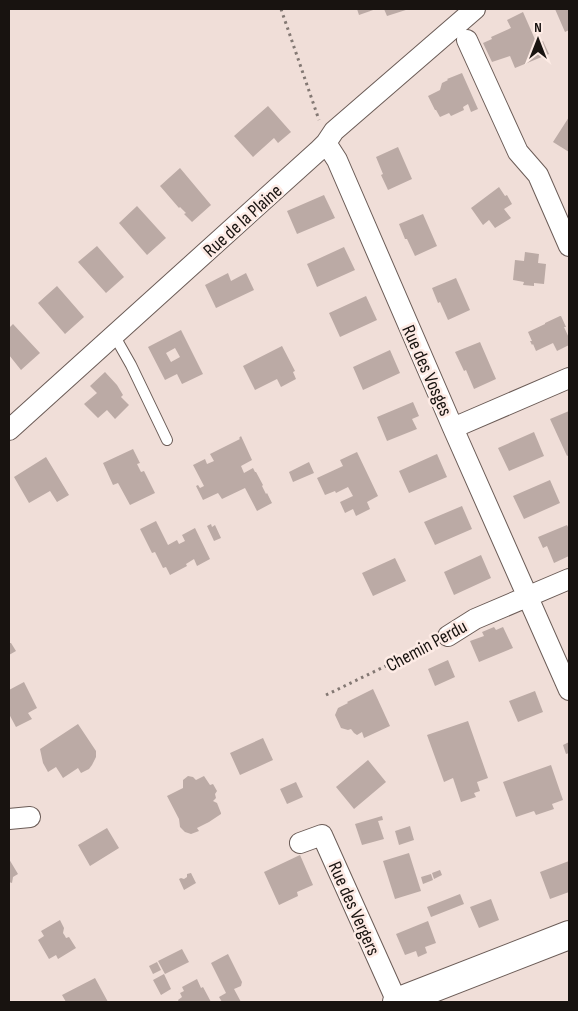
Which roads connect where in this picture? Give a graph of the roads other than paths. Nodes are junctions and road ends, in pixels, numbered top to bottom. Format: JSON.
{"nodes":[{"id":1,"x":475,"y":9,"type":"edge"},
{"id":2,"x":467,"y":40,"type":"dead end"},
{"id":3,"x":326,"y":143,"type":"junction"},
{"id":4,"x":569,"y":246,"type":"edge"},
{"id":5,"x":114,"y":335,"type":"junction"},
{"id":6,"x":569,"y":378,"type":"edge"},
{"id":7,"x":453,"y":428,"type":"junction"},
{"id":8,"x":9,"y":430,"type":"edge"},
{"id":9,"x":167,"y":440,"type":"dead end"},
{"id":10,"x":569,"y":579,"type":"edge"},
{"id":11,"x":528,"y":597,"type":"junction"},
{"id":12,"x":448,"y":636,"type":"road end"},
{"id":13,"x":569,"y":690,"type":"edge"},
{"id":14,"x":30,"y":817,"type":"dead end"},
{"id":15,"x":9,"y":819,"type":"edge"},
{"id":16,"x":300,"y":843,"type":"dead end"},
{"id":17,"x":569,"y":935,"type":"edge"},
{"id":18,"x":397,"y":1002,"type":"edge"}],
"edges":[{"from":1,"to":3,"type":"street","name":"Rue de la Plaine"},
{"from":2,"to":4,"type":"street"},
{"from":3,"to":5,"type":"street","name":"Rue de la Plaine"},
{"from":3,"to":7,"type":"street","name":"Rue des Vosges"},
{"from":5,"to":8,"type":"street","name":"Rue de la Plaine"},
{"from":5,"to":9,"type":"lane"},
{"from":6,"to":7,"type":"street"},
{"from":7,"to":11,"type":"street","name":"Rue des Vosges"},
{"from":10,"to":11,"type":"street"},
{"from":11,"to":12,"type":"street","name":"Chemin Perdu"},
{"from":11,"to":13,"type":"street","name":"Rue des Vosges"},
{"from":14,"to":15,"type":"street"},
{"from":16,"to":18,"type":"street","name":"Rue des Vergers"},
{"from":17,"to":18,"type":"main road"}]}
